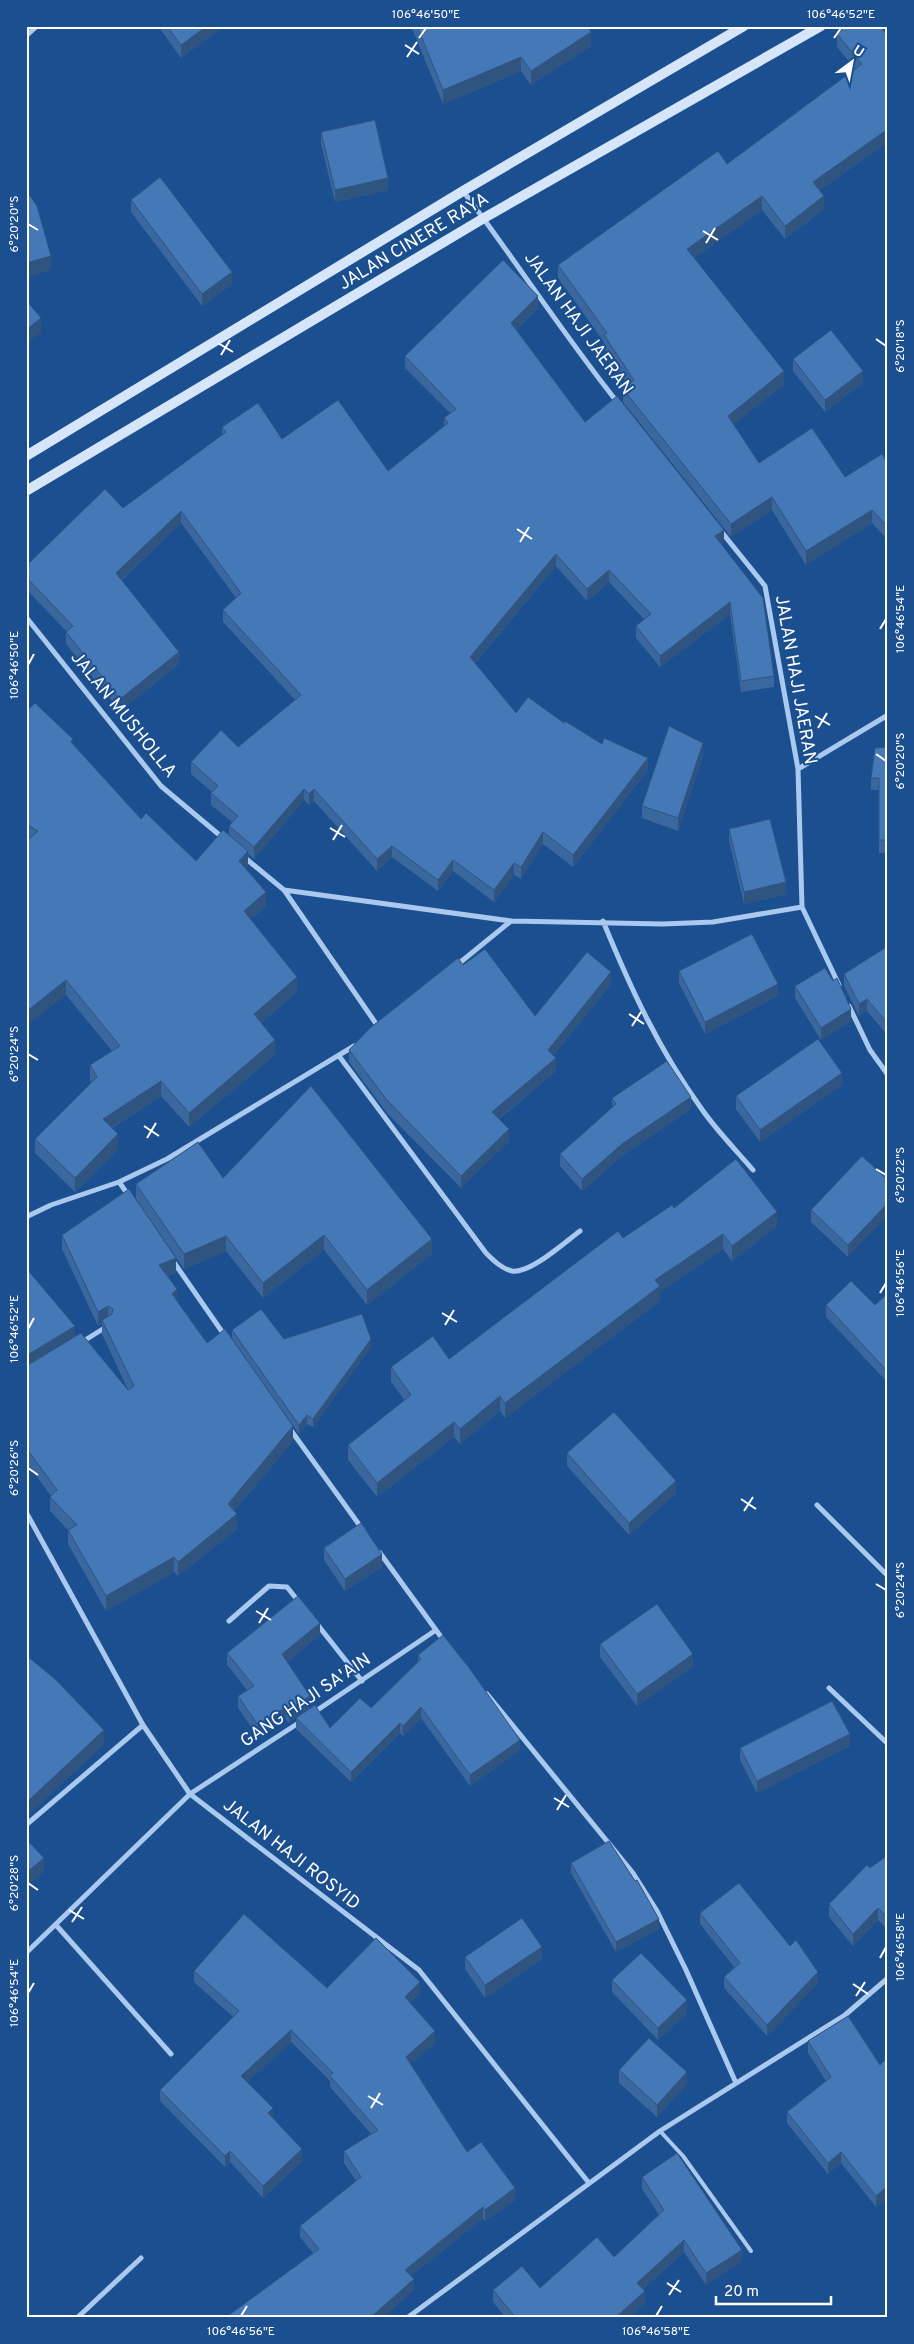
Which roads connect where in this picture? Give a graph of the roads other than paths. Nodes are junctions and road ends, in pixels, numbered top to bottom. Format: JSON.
{"nodes":[{"id":1,"x":37,"y":26,"type":"edge"},
{"id":2,"x":744,"y":26,"type":"edge"},
{"id":3,"x":821,"y":26,"type":"edge"},
{"id":4,"x":26,"y":36,"type":"edge"},
{"id":5,"x":463,"y":191,"type":"junction"},
{"id":6,"x":484,"y":218,"type":"junction"},
{"id":7,"x":622,"y":408,"type":"edge"},
{"id":8,"x":26,"y":456,"type":"edge"},
{"id":9,"x":26,"y":491,"type":"edge"},
{"id":10,"x":715,"y":524,"type":"edge"},
{"id":11,"x":26,"y":617,"type":"edge"},
{"id":12,"x":888,"y":715,"type":"edge"},
{"id":13,"x":798,"y":768,"type":"junction"},
{"id":14,"x":226,"y":841,"type":"edge"},
{"id":15,"x":240,"y":853,"type":"edge"},
{"id":16,"x":284,"y":890,"type":"junction"},
{"id":17,"x":802,"y":907,"type":"junction"},
{"id":18,"x":512,"y":921,"type":"junction"},
{"id":19,"x":603,"y":921,"type":"junction"},
{"id":20,"x":453,"y":969,"type":"edge"},
{"id":21,"x":840,"y":987,"type":"edge"},
{"id":22,"x":844,"y":996,"type":"edge"},
{"id":23,"x":386,"y":1022,"type":"edge"},
{"id":24,"x":379,"y":1028,"type":"junction"},
{"id":25,"x":371,"y":1034,"type":"edge"},
{"id":26,"x":363,"y":1040,"type":"edge"},
{"id":27,"x":339,"y":1056,"type":"junction"},
{"id":28,"x":888,"y":1075,"type":"edge"},
{"id":29,"x":753,"y":1170,"type":"dead end"},
{"id":30,"x":119,"y":1182,"type":"junction"},
{"id":31,"x":130,"y":1199,"type":"edge"},
{"id":32,"x":26,"y":1217,"type":"edge"},
{"id":33,"x":580,"y":1232,"type":"dead end"},
{"id":34,"x":169,"y":1255,"type":"edge"},
{"id":35,"x":109,"y":1325,"type":"edge"},
{"id":36,"x":230,"y":1344,"type":"edge"},
{"id":37,"x":76,"y":1346,"type":"edge"},
{"id":38,"x":287,"y":1424,"type":"edge"},
{"id":39,"x":817,"y":1504,"type":"dead end"},
{"id":40,"x":26,"y":1512,"type":"edge"},
{"id":41,"x":367,"y":1535,"type":"edge"},
{"id":42,"x":378,"y":1551,"type":"edge"},
{"id":43,"x":888,"y":1576,"type":"edge"},
{"id":44,"x":306,"y":1611,"type":"edge"},
{"id":45,"x":312,"y":1618,"type":"edge"},
{"id":46,"x":228,"y":1620,"type":"dead end"},
{"id":47,"x":436,"y":1630,"type":"junction"},
{"id":48,"x":448,"y":1645,"type":"edge"},
{"id":49,"x":362,"y":1681,"type":"junction"},
{"id":50,"x":830,"y":1688,"type":"dead end"},
{"id":51,"x":484,"y":1690,"type":"edge"},
{"id":52,"x":143,"y":1725,"type":"junction"},
{"id":53,"x":888,"y":1744,"type":"edge"},
{"id":54,"x":190,"y":1794,"type":"junction"},
{"id":55,"x":26,"y":1825,"type":"edge"},
{"id":56,"x":56,"y":1925,"type":"junction"},
{"id":57,"x":26,"y":1953,"type":"edge"},
{"id":58,"x":888,"y":1978,"type":"edge"},
{"id":59,"x":171,"y":2054,"type":"dead end"},
{"id":60,"x":736,"y":2083,"type":"junction"},
{"id":61,"x":660,"y":2131,"type":"junction"},
{"id":62,"x":589,"y":2183,"type":"junction"},
{"id":63,"x":751,"y":2251,"type":"dead end"},
{"id":64,"x":141,"y":2258,"type":"dead end"},
{"id":65,"x":78,"y":2318,"type":"edge"},
{"id":66,"x":407,"y":2318,"type":"edge"}],
"edges":[{"from":1,"to":4,"type":"street"},
{"from":2,"to":5,"type":"main road","name":"JALAN CINERE RAYA"},
{"from":3,"to":6,"type":"main road","name":"JALAN CINERE RAYA"},
{"from":5,"to":6,"type":"street","name":"JALAN HAJI JAERAN"},
{"from":5,"to":8,"type":"main road","name":"JALAN CINERE RAYA"},
{"from":6,"to":7,"type":"street","name":"JALAN HAJI JAERAN"},
{"from":6,"to":9,"type":"main road","name":"JALAN CINERE RAYA"},
{"from":10,"to":13,"type":"street","name":"JALAN HAJI JAERAN"},
{"from":11,"to":14,"type":"street","name":"JALAN MUSHOLLA"},
{"from":12,"to":13,"type":"street"},
{"from":13,"to":17,"type":"street","name":"JALAN HAJI JAERAN"},
{"from":15,"to":16,"type":"street"},
{"from":16,"to":18,"type":"street"},
{"from":16,"to":24,"type":"street"},
{"from":17,"to":19,"type":"street"},
{"from":17,"to":21,"type":"street","name":"JALAN HAJI JAERAN"},
{"from":18,"to":19,"type":"street"},
{"from":18,"to":20,"type":"street"},
{"from":19,"to":29,"type":"street"},
{"from":22,"to":28,"type":"street"},
{"from":23,"to":24,"type":"street"},
{"from":24,"to":25,"type":"street"},
{"from":26,"to":27,"type":"street"},
{"from":27,"to":30,"type":"street"},
{"from":27,"to":33,"type":"street"},
{"from":30,"to":31,"type":"street"},
{"from":30,"to":32,"type":"street"},
{"from":34,"to":36,"type":"street"},
{"from":35,"to":37,"type":"street"},
{"from":38,"to":41,"type":"street"},
{"from":39,"to":43,"type":"street"},
{"from":40,"to":52,"type":"street","name":"JALAN HAJI ROSYID"},
{"from":42,"to":47,"type":"street"},
{"from":44,"to":46,"type":"street"},
{"from":45,"to":49,"type":"street"},
{"from":47,"to":48,"type":"street"},
{"from":47,"to":49,"type":"street","name":"GANG HAJI SA'AIN"},
{"from":49,"to":54,"type":"street","name":"GANG HAJI SA'AIN"},
{"from":50,"to":53,"type":"street"},
{"from":51,"to":60,"type":"street"},
{"from":52,"to":54,"type":"street","name":"JALAN HAJI ROSYID"},
{"from":52,"to":55,"type":"street"},
{"from":54,"to":56,"type":"street","name":"GANG HAJI SA'AIN"},
{"from":54,"to":62,"type":"street","name":"JALAN HAJI ROSYID"},
{"from":56,"to":57,"type":"street","name":"GANG HAJI SA'AIN"},
{"from":56,"to":59,"type":"street"},
{"from":58,"to":60,"type":"street"},
{"from":60,"to":61,"type":"street"},
{"from":61,"to":62,"type":"street"},
{"from":61,"to":63,"type":"lane"},
{"from":62,"to":66,"type":"street"},
{"from":64,"to":65,"type":"street"}]}
